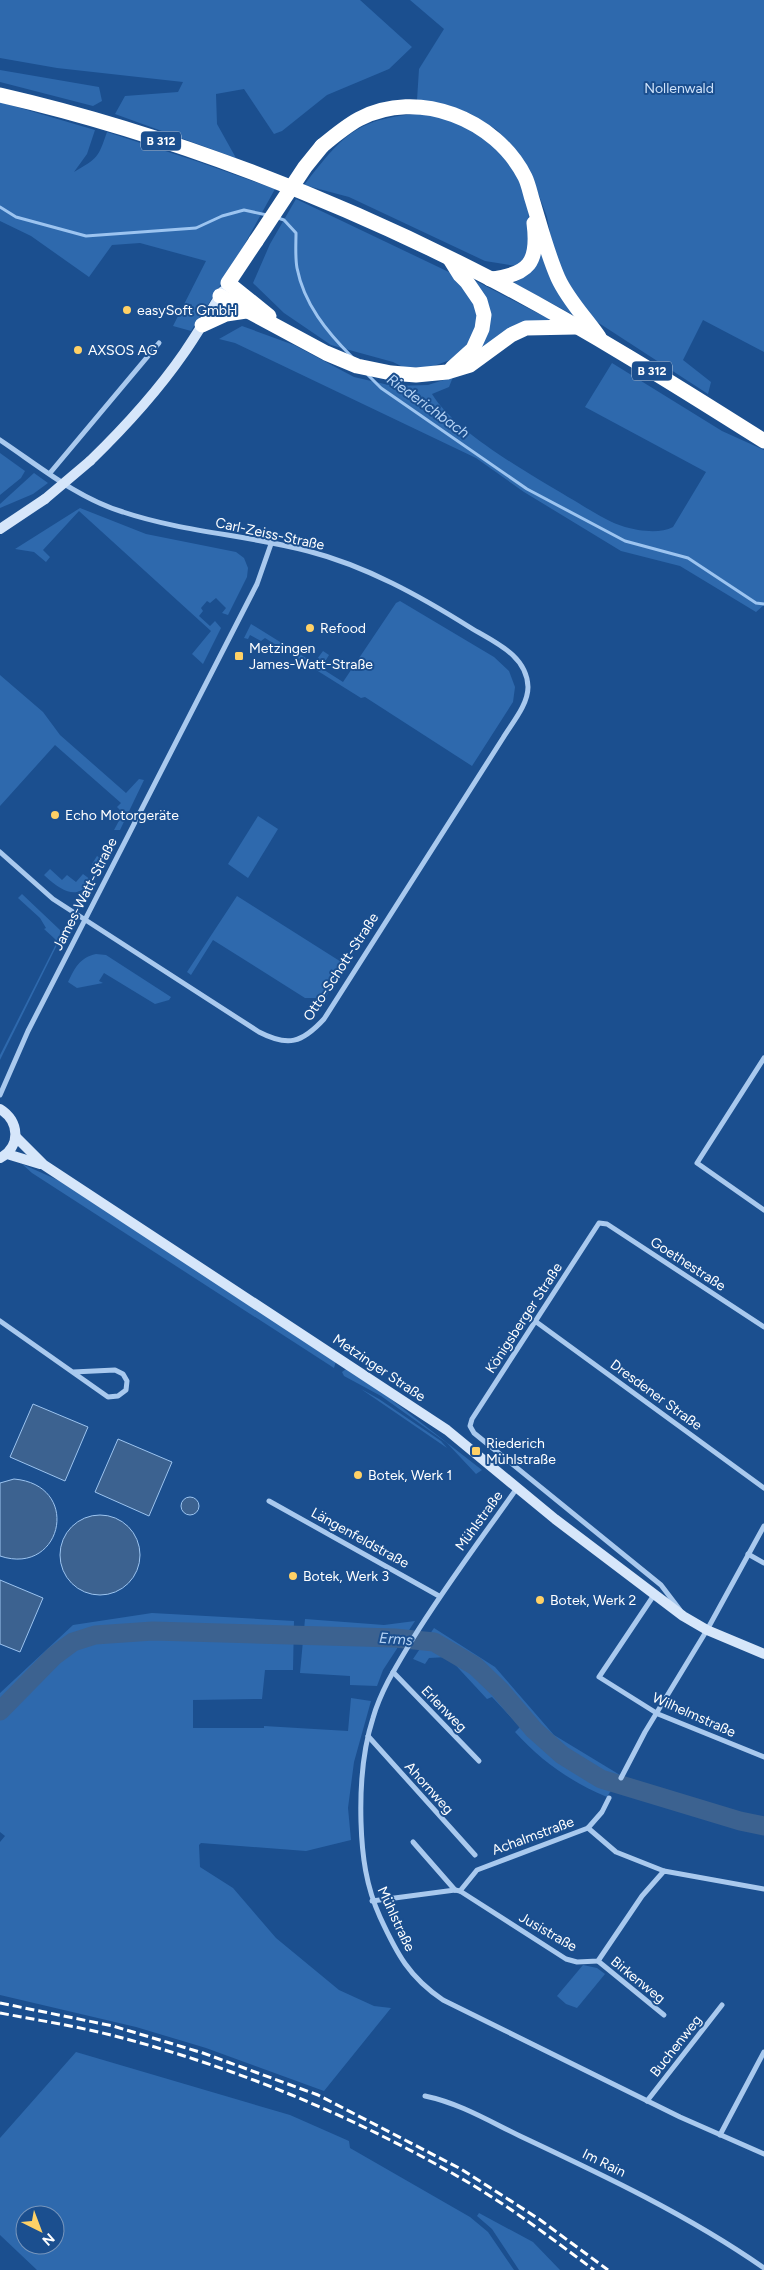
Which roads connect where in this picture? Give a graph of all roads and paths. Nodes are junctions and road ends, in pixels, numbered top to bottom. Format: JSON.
{"nodes":[{"id":1,"x":0,"y":95,"type":"edge"},
{"id":2,"x":532,"y":197,"type":"junction"},
{"id":3,"x":450,"y":259,"type":"junction"},
{"id":4,"x":490,"y":279,"type":"junction"},
{"id":5,"x":224,"y":290,"type":"junction"},
{"id":6,"x":246,"y":311,"type":"junction"},
{"id":7,"x":202,"y":325,"type":"junction"},
{"id":8,"x":281,"y":327,"type":"junction"},
{"id":9,"x":576,"y":327,"type":"junction"},
{"id":10,"x":603,"y":342,"type":"junction"},
{"id":11,"x":159,"y":343,"type":"dead end"},
{"id":12,"x":447,"y":372,"type":"junction"},
{"id":13,"x":0,"y":440,"type":"edge"},
{"id":14,"x":764,"y":441,"type":"edge"},
{"id":15,"x":50,"y":474,"type":"junction"},
{"id":16,"x":0,"y":529,"type":"edge"},
{"id":17,"x":271,"y":544,"type":"junction"},
{"id":18,"x":524,"y":672,"type":"joint"},
{"id":19,"x":0,"y":852,"type":"edge"},
{"id":20,"x":84,"y":920,"type":"junction"},
{"id":21,"x":764,"y":1058,"type":"edge"},
{"id":22,"x":0,"y":1095,"type":"edge"},
{"id":23,"x":0,"y":1109,"type":"edge"},
{"id":24,"x":16,"y":1137,"type":"junction"},
{"id":25,"x":3,"y":1156,"type":"edge"},
{"id":26,"x":44,"y":1165,"type":"junction"},
{"id":27,"x":764,"y":1210,"type":"edge"},
{"id":28,"x":599,"y":1223,"type":"joint"},
{"id":29,"x":0,"y":1321,"type":"edge"},
{"id":30,"x":535,"y":1321,"type":"junction"},
{"id":31,"x":764,"y":1327,"type":"edge"},
{"id":32,"x":73,"y":1372,"type":"junction"},
{"id":33,"x":470,"y":1426,"type":"joint"},
{"id":34,"x":517,"y":1488,"type":"junction"},
{"id":35,"x":764,"y":1488,"type":"edge"},
{"id":36,"x":269,"y":1500,"type":"dead end"},
{"id":37,"x":764,"y":1526,"type":"edge"},
{"id":38,"x":748,"y":1554,"type":"junction"},
{"id":39,"x":764,"y":1563,"type":"edge"},
{"id":40,"x":654,"y":1595,"type":"junction"},
{"id":41,"x":440,"y":1596,"type":"junction"},
{"id":42,"x":683,"y":1616,"type":"junction"},
{"id":43,"x":707,"y":1630,"type":"junction"},
{"id":44,"x":764,"y":1654,"type":"edge"},
{"id":45,"x":393,"y":1672,"type":"junction"},
{"id":46,"x":658,"y":1714,"type":"junction"},
{"id":47,"x":368,"y":1736,"type":"junction"},
{"id":48,"x":764,"y":1757,"type":"edge"},
{"id":49,"x":479,"y":1762,"type":"dead end"},
{"id":50,"x":621,"y":1778,"type":"dead end"},
{"id":51,"x":610,"y":1798,"type":"dead end"},
{"id":52,"x":588,"y":1828,"type":"junction"},
{"id":53,"x":413,"y":1842,"type":"dead end"},
{"id":54,"x":475,"y":1855,"type":"dead end"},
{"id":55,"x":664,"y":1871,"type":"junction"},
{"id":56,"x":764,"y":1889,"type":"edge"},
{"id":57,"x":457,"y":1890,"type":"junction"},
{"id":58,"x":372,"y":1901,"type":"junction"},
{"id":59,"x":598,"y":1961,"type":"junction"},
{"id":60,"x":722,"y":2005,"type":"dead end"},
{"id":61,"x":664,"y":2016,"type":"dead end"},
{"id":62,"x":764,"y":2052,"type":"edge"},
{"id":63,"x":425,"y":2096,"type":"dead end"},
{"id":64,"x":647,"y":2100,"type":"junction"},
{"id":65,"x":720,"y":2135,"type":"junction"},
{"id":66,"x":764,"y":2154,"type":"edge"},
{"id":67,"x":764,"y":2268,"type":"edge"}],
"edges":[{"from":1,"to":3,"type":"highway","number":"B 312"},
{"from":2,"to":4,"type":"highway"},
{"from":2,"to":5,"type":"highway","bridge":true},
{"from":2,"to":10,"type":"highway"},
{"from":3,"to":4,"type":"highway","number":"B 312"},
{"from":3,"to":12,"type":"highway"},
{"from":4,"to":9,"type":"highway","number":"B 312"},
{"from":5,"to":6,"type":"highway"},
{"from":5,"to":7,"type":"street"},
{"from":5,"to":8,"type":"highway"},
{"from":6,"to":7,"type":"highway"},
{"from":6,"to":8,"type":"highway"},
{"from":7,"to":16,"type":"street","bridge":true},
{"from":8,"to":12,"type":"highway"},
{"from":9,"to":10,"type":"highway","number":"B 312"},
{"from":9,"to":12,"type":"highway"},
{"from":10,"to":14,"type":"highway","number":"B 312"},
{"from":11,"to":15,"type":"street"},
{"from":13,"to":15,"type":"street","name":"Carl-Zeiss-Straße"},
{"from":15,"to":17,"type":"street","name":"Carl-Zeiss-Straße"},
{"from":17,"to":18,"type":"street","name":"Carl-Zeiss-Straße"},
{"from":17,"to":20,"type":"street","name":"James-Watt-Straße"},
{"from":18,"to":20,"type":"street","name":"Otto-Schott-Straße"},
{"from":19,"to":20,"type":"street","name":"Otto-Schott-Straße"},
{"from":20,"to":22,"type":"street","name":"James-Watt-Straße"},
{"from":21,"to":27,"type":"street"},
{"from":23,"to":24,"type":"street"},
{"from":24,"to":25,"type":"street"},
{"from":24,"to":26,"type":"street","name":"Metzinger Straße"},
{"from":25,"to":26,"type":"street","name":"Metzinger Straße"},
{"from":26,"to":34,"type":"street","name":"Metzinger Straße"},
{"from":28,"to":30,"type":"street","name":"Königsberger Straße"},
{"from":28,"to":31,"type":"street","name":"Goethestraße"},
{"from":29,"to":32,"type":"street"},
{"from":30,"to":33,"type":"street","name":"Königsberger Straße"},
{"from":30,"to":35,"type":"street","name":"Dresdener Straße"},
{"from":32,"to":32,"type":"street"},
{"from":33,"to":42,"type":"street","name":"Metzinger Straße"},
{"from":34,"to":40,"type":"street","name":"Metzinger Straße"},
{"from":34,"to":41,"type":"street","name":"Mühlstraße"},
{"from":36,"to":41,"type":"street","name":"Längenfeldstraße"},
{"from":37,"to":38,"type":"street"},
{"from":38,"to":39,"type":"street"},
{"from":38,"to":43,"type":"street"},
{"from":40,"to":42,"type":"street","name":"Metzinger Straße"},
{"from":40,"to":46,"type":"street","name":"Wilhelmstraße"},
{"from":41,"to":45,"type":"street","name":"Mühlstraße"},
{"from":42,"to":43,"type":"street","name":"Metzinger Straße"},
{"from":43,"to":44,"type":"street","name":"Metzinger Straße"},
{"from":43,"to":46,"type":"street"},
{"from":45,"to":47,"type":"street","name":"Mühlstraße"},
{"from":45,"to":49,"type":"street","name":"Erlenweg"},
{"from":46,"to":48,"type":"street","name":"Wilhelmstraße"},
{"from":46,"to":50,"type":"street"},
{"from":47,"to":54,"type":"street","name":"Ahornweg"},
{"from":47,"to":58,"type":"street","name":"Mühlstraße"},
{"from":51,"to":52,"type":"street","name":"Achalmstraße"},
{"from":52,"to":55,"type":"street"},
{"from":52,"to":57,"type":"street","name":"Achalmstraße"},
{"from":53,"to":57,"type":"street","name":"Jusistraße"},
{"from":55,"to":56,"type":"street"},
{"from":55,"to":59,"type":"street"},
{"from":57,"to":58,"type":"street"},
{"from":57,"to":59,"type":"street","name":"Jusistraße"},
{"from":58,"to":64,"type":"street","name":"Mühlstraße"},
{"from":59,"to":61,"type":"street","name":"Birkenweg"},
{"from":60,"to":64,"type":"street","name":"Buchenweg"},
{"from":62,"to":65,"type":"street"},
{"from":63,"to":67,"type":"street","name":"Im Rain"},
{"from":64,"to":65,"type":"street","name":"Mühlstraße"},
{"from":65,"to":66,"type":"street","name":"Mühlstraße"}]}
